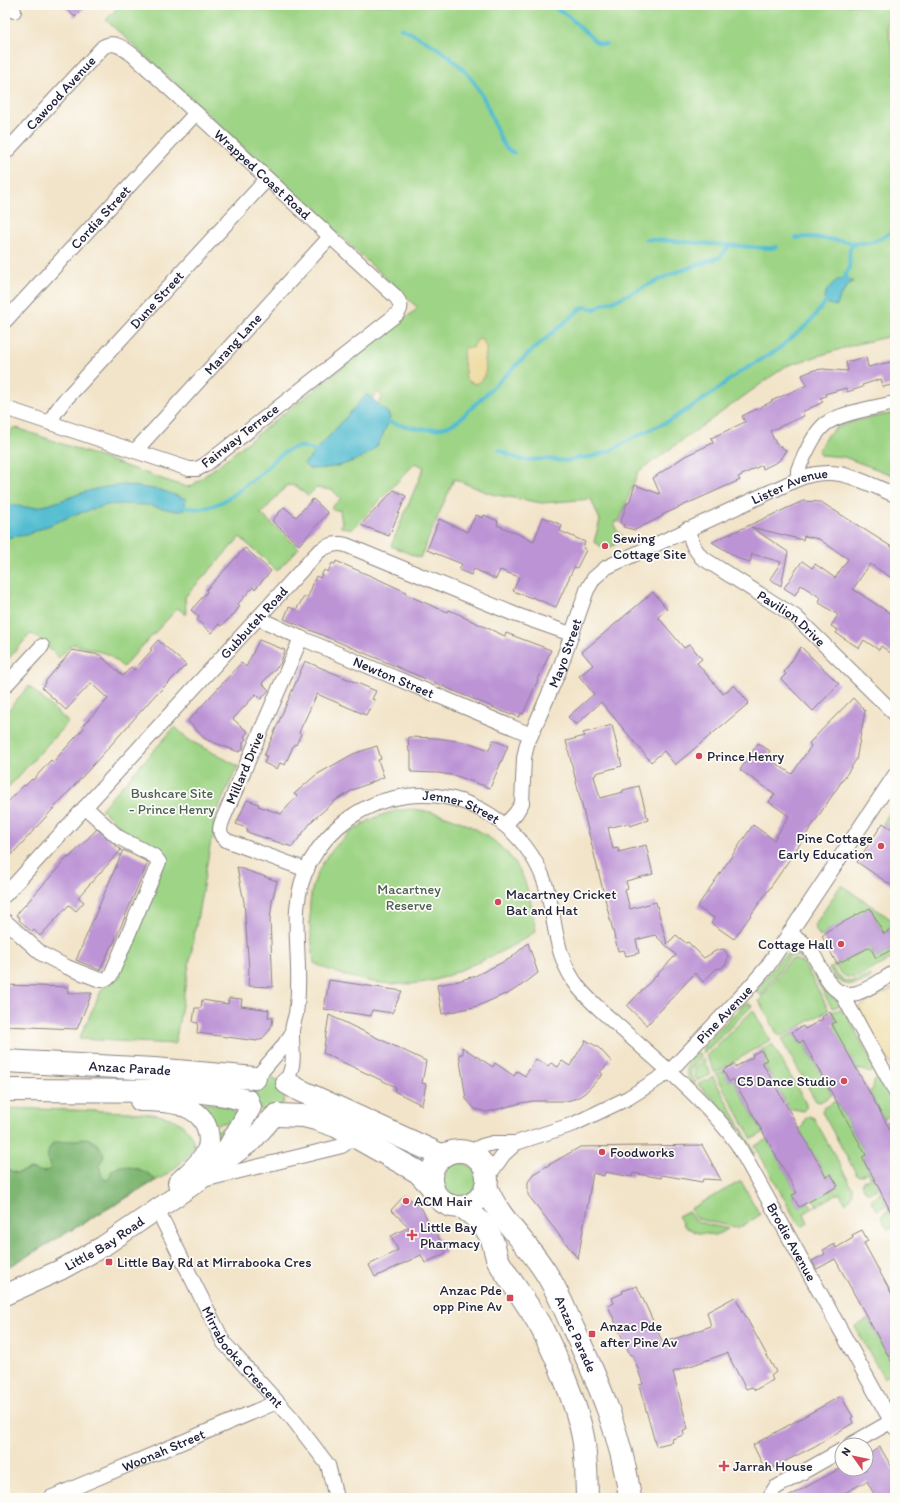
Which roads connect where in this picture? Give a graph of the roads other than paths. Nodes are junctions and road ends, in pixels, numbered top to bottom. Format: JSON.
{"nodes":[{"id":1,"x":121,"y":46,"type":"joint"},
{"id":2,"x":196,"y":113,"type":"junction"},
{"id":3,"x":5,"y":153,"type":"edge"},
{"id":4,"x":267,"y":179,"type":"junction"},
{"id":5,"x":330,"y":237,"type":"junction"},
{"id":6,"x":401,"y":306,"type":"joint"},
{"id":7,"x":5,"y":321,"type":"edge"},
{"id":8,"x":895,"y":403,"type":"edge"},
{"id":9,"x":5,"y":408,"type":"edge"},
{"id":10,"x":51,"y":423,"type":"junction"},
{"id":11,"x":135,"y":451,"type":"junction"},
{"id":12,"x":798,"y":479,"type":"junction"},
{"id":13,"x":895,"y":495,"type":"edge"},
{"id":14,"x":688,"y":529,"type":"junction"},
{"id":15,"x":258,"y":618,"type":"junction"},
{"id":16,"x":571,"y":634,"type":"junction"},
{"id":17,"x":301,"y":638,"type":"junction"},
{"id":18,"x":42,"y":646,"type":"dead end"},
{"id":19,"x":5,"y":686,"type":"edge"},
{"id":20,"x":895,"y":714,"type":"edge"},
{"id":21,"x":531,"y":735,"type":"junction"},
{"id":22,"x":895,"y":775,"type":"edge"},
{"id":23,"x":85,"y":807,"type":"junction"},
{"id":24,"x":505,"y":825,"type":"junction"},
{"id":25,"x":307,"y":870,"type":"junction"},
{"id":26,"x":5,"y":894,"type":"edge"},
{"id":27,"x":5,"y":921,"type":"edge"},
{"id":28,"x":790,"y":933,"type":"junction"},
{"id":29,"x":895,"y":972,"type":"edge"},
{"id":30,"x":841,"y":992,"type":"junction"},
{"id":31,"x":292,"y":1034,"type":"junction"},
{"id":32,"x":5,"y":1061,"type":"edge"},
{"id":33,"x":669,"y":1072,"type":"junction"},
{"id":34,"x":255,"y":1078,"type":"junction"},
{"id":35,"x":286,"y":1082,"type":"junction"},
{"id":36,"x":5,"y":1090,"type":"edge"},
{"id":37,"x":75,"y":1090,"type":"junction"},
{"id":38,"x":895,"y":1091,"type":"edge"},
{"id":39,"x":250,"y":1104,"type":"junction"},
{"id":40,"x":276,"y":1115,"type":"junction"},
{"id":41,"x":355,"y":1136,"type":"junction"},
{"id":42,"x":516,"y":1142,"type":"junction"},
{"id":43,"x":467,"y":1152,"type":"junction"},
{"id":44,"x":443,"y":1156,"type":"junction"},
{"id":45,"x":217,"y":1166,"type":"junction"},
{"id":46,"x":197,"y":1182,"type":"junction"},
{"id":47,"x":487,"y":1182,"type":"junction"},
{"id":48,"x":433,"y":1188,"type":"junction"},
{"id":49,"x":462,"y":1207,"type":"junction"},
{"id":50,"x":157,"y":1209,"type":"junction"},
{"id":51,"x":5,"y":1295,"type":"edge"},
{"id":52,"x":277,"y":1402,"type":"junction"},
{"id":53,"x":893,"y":1425,"type":"edge"},
{"id":54,"x":867,"y":1437,"type":"edge"},
{"id":55,"x":834,"y":1455,"type":"edge"},
{"id":56,"x":54,"y":1497,"type":"edge"},
{"id":57,"x":336,"y":1498,"type":"edge"},
{"id":58,"x":587,"y":1498,"type":"edge"},
{"id":59,"x":630,"y":1498,"type":"edge"},
{"id":60,"x":768,"y":1498,"type":"edge"}],
"edges":[{"from":1,"to":2,"type":"street","name":"Wrapped Coast Road"},
{"from":1,"to":3,"type":"street","name":"Cawood Avenue"},
{"from":2,"to":4,"type":"street","name":"Wrapped Coast Road"},
{"from":2,"to":7,"type":"street","name":"Cordia Street"},
{"from":4,"to":5,"type":"street","name":"Wrapped Coast Road"},
{"from":4,"to":10,"type":"street","name":"Dune Street"},
{"from":5,"to":6,"type":"street","name":"Wrapped Coast Road"},
{"from":5,"to":11,"type":"street","name":"Marang Lane"},
{"from":6,"to":11,"type":"street","name":"Fairway Terrace"},
{"from":8,"to":12,"type":"street"},
{"from":9,"to":10,"type":"street","name":"Fairway Terrace"},
{"from":10,"to":11,"type":"street","name":"Fairway Terrace"},
{"from":12,"to":13,"type":"street","name":"Lister Avenue"},
{"from":12,"to":14,"type":"street","name":"Lister Avenue"},
{"from":14,"to":16,"type":"street","name":"Mayo Street"},
{"from":14,"to":20,"type":"street","name":"Pavilion Drive"},
{"from":15,"to":16,"type":"street","name":"Gubbuteh Road"},
{"from":15,"to":17,"type":"street","name":"Newton Street"},
{"from":15,"to":23,"type":"street","name":"Gubbuteh Road"},
{"from":16,"to":21,"type":"street","name":"Mayo Street"},
{"from":17,"to":21,"type":"street","name":"Newton Street"},
{"from":17,"to":25,"type":"street","name":"Millard Drive"},
{"from":18,"to":19,"type":"street"},
{"from":21,"to":24,"type":"street","name":"Mayo Street"},
{"from":22,"to":28,"type":"street","name":"Pine Avenue"},
{"from":23,"to":26,"type":"street","name":"Gubbuteh Road"},
{"from":23,"to":27,"type":"street"},
{"from":24,"to":25,"type":"street","name":"Jenner Street"},
{"from":24,"to":33,"type":"street","name":"Jenner Street"},
{"from":25,"to":31,"type":"street","name":"Jenner Street"},
{"from":28,"to":30,"type":"street"},
{"from":28,"to":33,"type":"street","name":"Pine Avenue"},
{"from":29,"to":30,"type":"street"},
{"from":30,"to":38,"type":"street"},
{"from":31,"to":34,"type":"street","name":"Jenner Street"},
{"from":31,"to":35,"type":"street","name":"Jenner Street"},
{"from":32,"to":34,"type":"main road","name":"Anzac Parade"},
{"from":33,"to":42,"type":"street","name":"Pine Avenue"},
{"from":33,"to":53,"type":"street","name":"Brodie Avenue"},
{"from":34,"to":35,"type":"main road"},
{"from":34,"to":39,"type":"main road"},
{"from":35,"to":40,"type":"main road"},
{"from":35,"to":44,"type":"main road"},
{"from":36,"to":37,"type":"main road","name":"Anzac Parade"},
{"from":37,"to":39,"type":"main road","name":"Anzac Parade"},
{"from":37,"to":50,"type":"street"},
{"from":39,"to":40,"type":"main road"},
{"from":39,"to":45,"type":"street","name":"Little Bay Road"},
{"from":40,"to":41,"type":"main road"},
{"from":40,"to":45,"type":"street","name":"Little Bay Road"},
{"from":41,"to":46,"type":"street","name":"Little Bay Road"},
{"from":41,"to":48,"type":"main road"},
{"from":42,"to":43,"type":"street"},
{"from":42,"to":47,"type":"street","name":"Pine Avenue"},
{"from":43,"to":44,"type":"main road"},
{"from":43,"to":47,"type":"main road"},
{"from":44,"to":48,"type":"main road"},
{"from":45,"to":46,"type":"street","name":"Little Bay Road"},
{"from":46,"to":50,"type":"street","name":"Little Bay Road"},
{"from":47,"to":49,"type":"main road"},
{"from":47,"to":59,"type":"main road","name":"Anzac Parade"},
{"from":48,"to":49,"type":"main road"},
{"from":49,"to":58,"type":"main road","name":"Anzac Parade"},
{"from":50,"to":51,"type":"street","name":"Little Bay Road"},
{"from":50,"to":52,"type":"street","name":"Mirrabooka Crescent"},
{"from":52,"to":56,"type":"street","name":"Woonah Street"},
{"from":52,"to":57,"type":"street","name":"Mirrabooka Crescent"},
{"from":53,"to":54,"type":"street"},
{"from":55,"to":60,"type":"street"}]}
